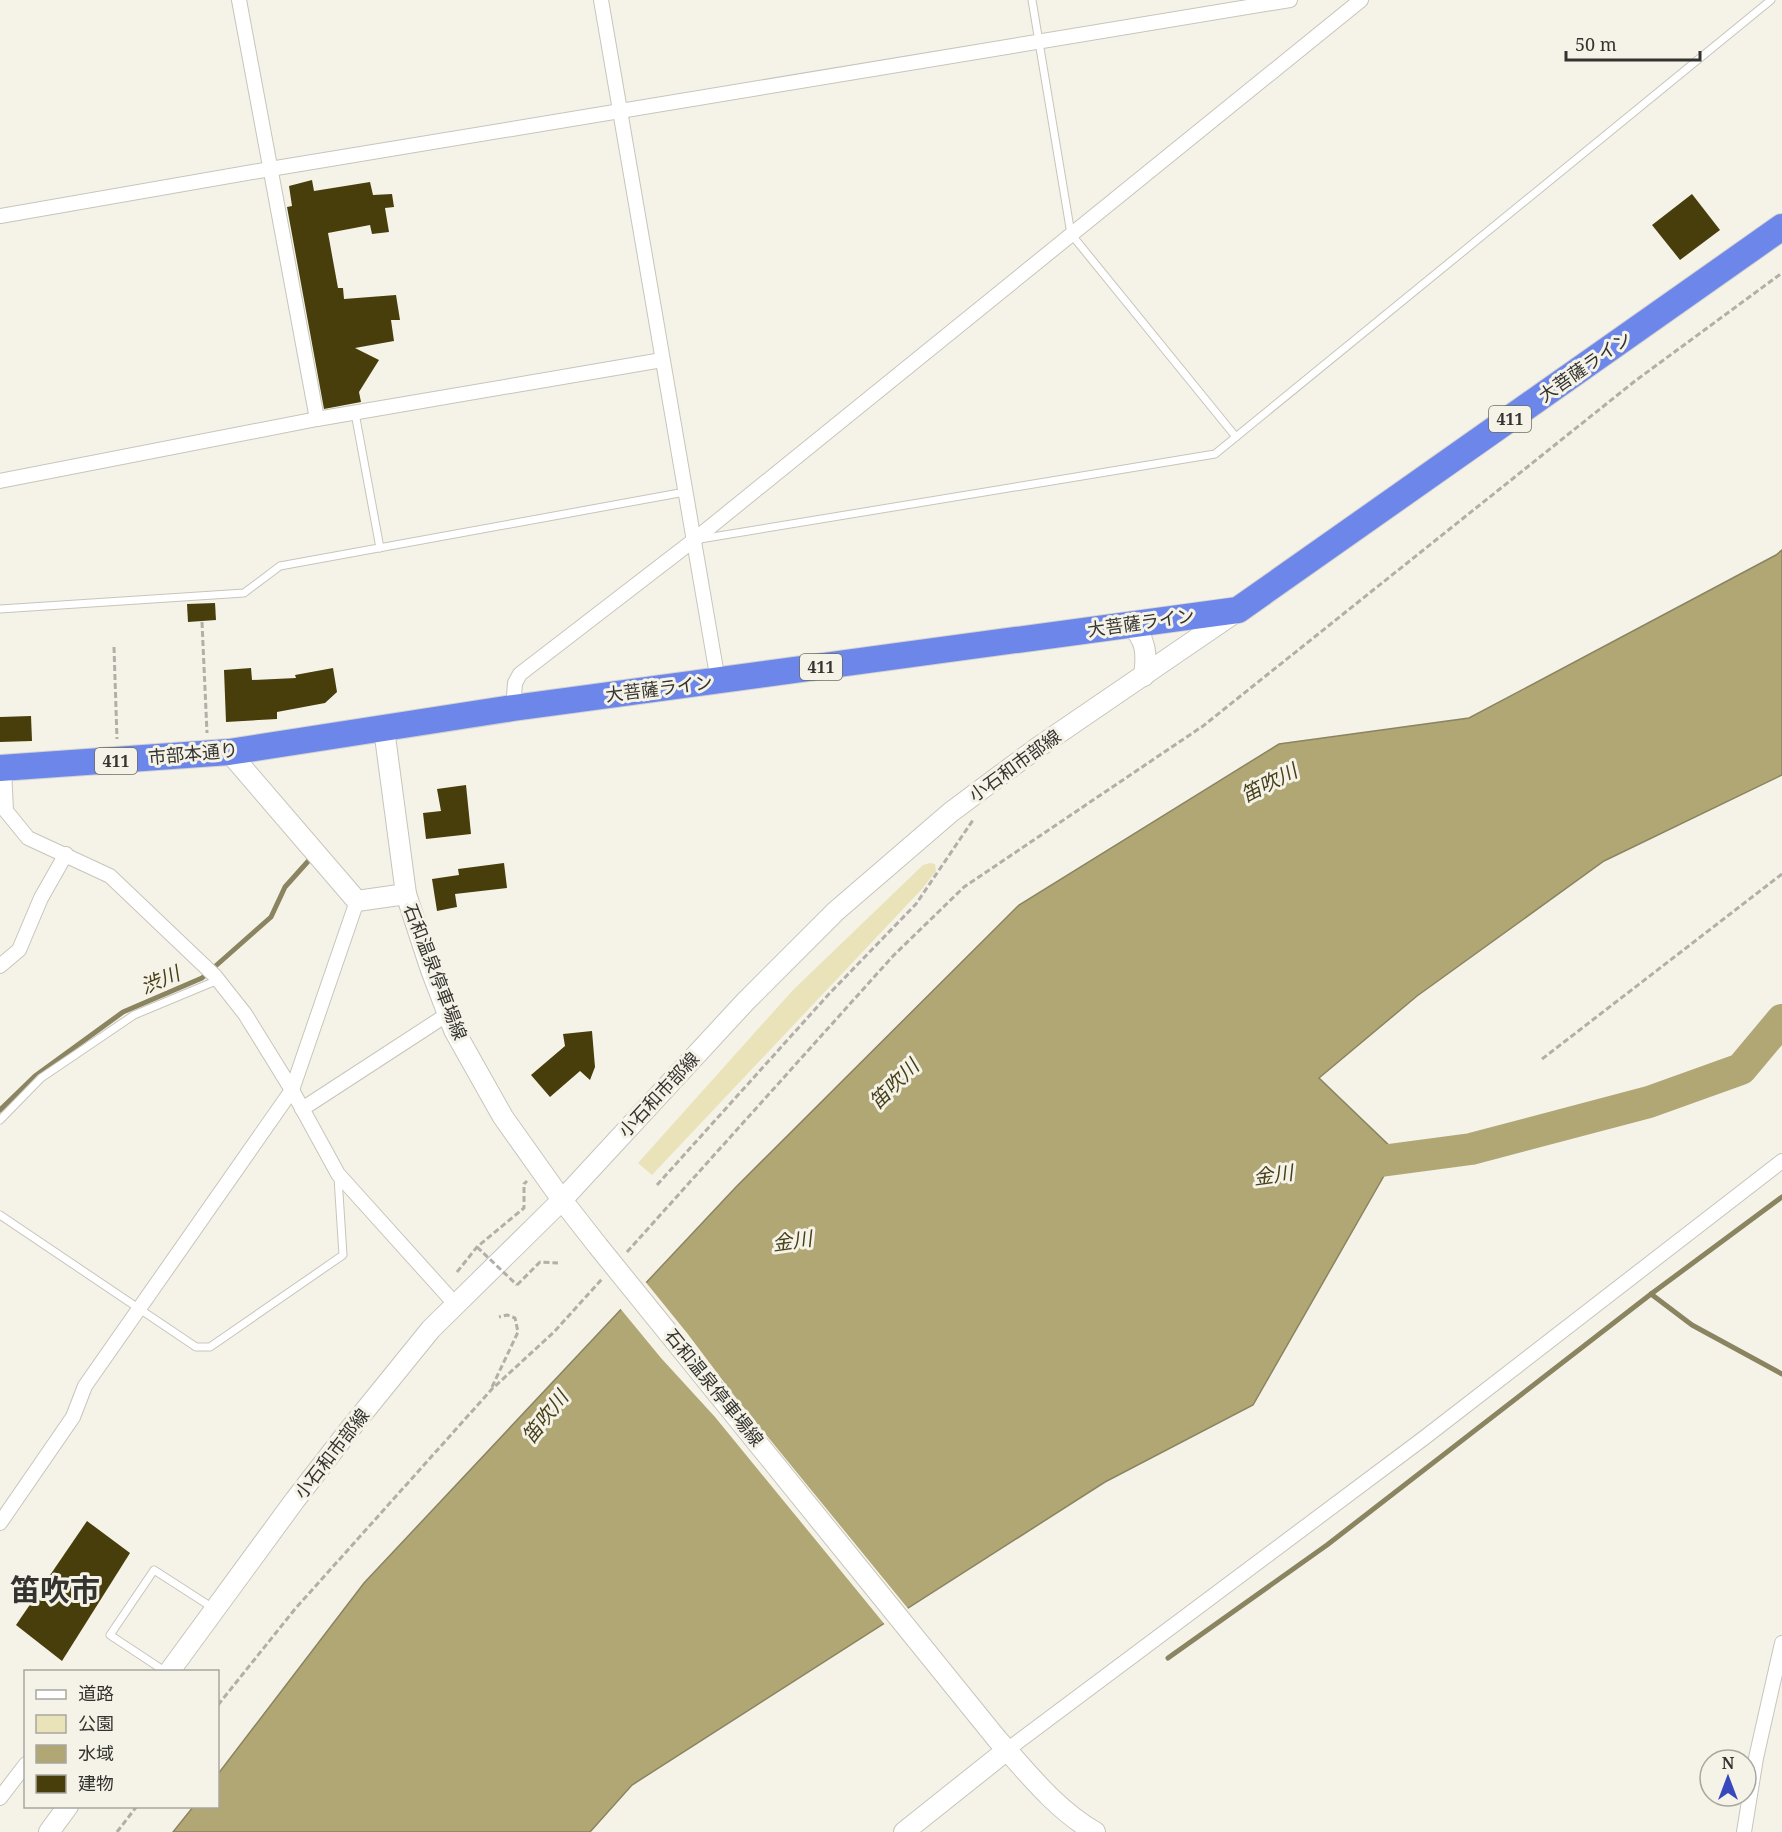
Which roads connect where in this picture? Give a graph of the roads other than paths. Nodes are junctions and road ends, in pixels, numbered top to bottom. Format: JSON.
{"nodes":[{"id":1,"x":238,"y":0,"type":"edge"},
{"id":2,"x":600,"y":0,"type":"edge"},
{"id":3,"x":1032,"y":0,"type":"edge"},
{"id":4,"x":1290,"y":0,"type":"edge"},
{"id":5,"x":1361,"y":0,"type":"edge"},
{"id":6,"x":1771,"y":0,"type":"edge"},
{"id":7,"x":1040,"y":41,"type":"junction"},
{"id":8,"x":619,"y":112,"type":"junction"},
{"id":9,"x":270,"y":169,"type":"junction"},
{"id":10,"x":0,"y":216,"type":"edge"},
{"id":11,"x":1782,"y":227,"type":"edge"},
{"id":12,"x":1071,"y":234,"type":"junction"},
{"id":13,"x":662,"y":360,"type":"junction"},
{"id":14,"x":355,"y":413,"type":"junction"},
{"id":15,"x":317,"y":419,"type":"junction"},
{"id":16,"x":1236,"y":437,"type":"junction"},
{"id":17,"x":0,"y":482,"type":"edge"},
{"id":18,"x":685,"y":492,"type":"junction"},
{"id":19,"x":694,"y":540,"type":"junction"},
{"id":20,"x":380,"y":548,"type":"junction"},
{"id":21,"x":0,"y":609,"type":"edge"},
{"id":22,"x":1238,"y":610,"type":"junction"},
{"id":23,"x":1129,"y":624,"type":"junction"},
{"id":24,"x":1144,"y":676,"type":"junction"},
{"id":25,"x":718,"y":681,"type":"junction"},
{"id":26,"x":513,"y":708,"type":"junction"},
{"id":27,"x":384,"y":729,"type":"junction"},
{"id":28,"x":229,"y":752,"type":"junction"},
{"id":29,"x":2,"y":768,"type":"edge"},
{"id":30,"x":66,"y":854,"type":"junction"},
{"id":31,"x":406,"y":894,"type":"junction"},
{"id":32,"x":357,"y":901,"type":"junction"},
{"id":33,"x":0,"y":966,"type":"edge"},
{"id":34,"x":217,"y":978,"type":"junction"},
{"id":35,"x":448,"y":1014,"type":"junction"},
{"id":36,"x":292,"y":1090,"type":"junction"},
{"id":37,"x":302,"y":1109,"type":"junction"},
{"id":38,"x":0,"y":1120,"type":"edge"},
{"id":39,"x":1782,"y":1161,"type":"edge"},
{"id":40,"x":338,"y":1174,"type":"junction"},
{"id":41,"x":562,"y":1200,"type":"junction"},
{"id":42,"x":0,"y":1215,"type":"edge"},
{"id":43,"x":456,"y":1305,"type":"junction"},
{"id":44,"x":139,"y":1309,"type":"junction"},
{"id":45,"x":0,"y":1523,"type":"edge"},
{"id":46,"x":213,"y":1608,"type":"junction"},
{"id":47,"x":1782,"y":1643,"type":"edge"},
{"id":48,"x":165,"y":1670,"type":"edge"},
{"id":49,"x":168,"y":1670,"type":"edge"},
{"id":50,"x":1002,"y":1745,"type":"junction"},
{"id":51,"x":24,"y":1767,"type":"edge"},
{"id":52,"x":0,"y":1798,"type":"edge"},
{"id":53,"x":67,"y":1808,"type":"edge"},
{"id":54,"x":49,"y":1832,"type":"edge"},
{"id":55,"x":905,"y":1832,"type":"edge"},
{"id":56,"x":1095,"y":1832,"type":"edge"},
{"id":57,"x":1744,"y":1832,"type":"edge"}],
"edges":[{"from":1,"to":9,"type":"street"},
{"from":2,"to":8,"type":"street"},
{"from":3,"to":7,"type":"lane"},
{"from":4,"to":7,"type":"street"},
{"from":5,"to":12,"type":"street"},
{"from":6,"to":16,"type":"lane"},
{"from":7,"to":8,"type":"street"},
{"from":7,"to":12,"type":"lane"},
{"from":8,"to":9,"type":"street"},
{"from":8,"to":13,"type":"street"},
{"from":9,"to":10,"type":"street"},
{"from":9,"to":15,"type":"street"},
{"from":11,"to":22,"type":"highway","name":"大菩薩ライン","number":"411"},
{"from":12,"to":16,"type":"lane"},
{"from":12,"to":19,"type":"street"},
{"from":13,"to":14,"type":"street"},
{"from":13,"to":18,"type":"street"},
{"from":14,"to":15,"type":"street"},
{"from":14,"to":20,"type":"lane"},
{"from":15,"to":17,"type":"street"},
{"from":16,"to":19,"type":"lane"},
{"from":18,"to":19,"type":"street"},
{"from":18,"to":20,"type":"lane"},
{"from":19,"to":25,"type":"street"},
{"from":19,"to":26,"type":"street"},
{"from":20,"to":21,"type":"lane"},
{"from":22,"to":23,"type":"highway","name":"大菩薩ライン","number":"411"},
{"from":22,"to":24,"type":"main road","name":"小石和市部線"},
{"from":23,"to":24,"type":"main road"},
{"from":23,"to":25,"type":"highway","name":"大菩薩ライン","number":"411"},
{"from":24,"to":41,"type":"main road","name":"小石和市部線"},
{"from":25,"to":26,"type":"highway","name":"大菩薩ライン","number":"411"},
{"from":26,"to":27,"type":"highway","name":"大菩薩ライン","number":"411"},
{"from":27,"to":28,"type":"highway","name":"市部本通り","number":"411"},
{"from":27,"to":31,"type":"main road","name":"石和温泉停車場線"},
{"from":28,"to":29,"type":"highway","name":"市部本通り","number":"411"},
{"from":28,"to":32,"type":"main road"},
{"from":29,"to":30,"type":"street"},
{"from":30,"to":33,"type":"street"},
{"from":30,"to":34,"type":"street"},
{"from":31,"to":32,"type":"main road","name":"石和温泉停車場線"},
{"from":31,"to":35,"type":"main road","name":"石和温泉停車場線"},
{"from":32,"to":36,"type":"street"},
{"from":34,"to":36,"type":"street"},
{"from":34,"to":38,"type":"lane"},
{"from":35,"to":37,"type":"street"},
{"from":35,"to":41,"type":"main road","name":"石和温泉停車場線"},
{"from":36,"to":37,"type":"street"},
{"from":36,"to":44,"type":"street"},
{"from":37,"to":40,"type":"street"},
{"from":39,"to":50,"type":"street"},
{"from":40,"to":43,"type":"street"},
{"from":40,"to":44,"type":"lane"},
{"from":41,"to":43,"type":"main road","name":"小石和市部線"},
{"from":41,"to":50,"type":"main road","name":"石和温泉停車場線","bridge":true},
{"from":42,"to":44,"type":"lane"},
{"from":43,"to":46,"type":"main road","name":"小石和市部線"},
{"from":44,"to":45,"type":"street"},
{"from":46,"to":48,"type":"lane"},
{"from":46,"to":49,"type":"main road","name":"小石和市部線"},
{"from":47,"to":57,"type":"street"},
{"from":50,"to":55,"type":"main road"},
{"from":50,"to":56,"type":"main road","name":"石和温泉停車場線"},
{"from":51,"to":52,"type":"street"},
{"from":53,"to":54,"type":"main road"}]}
